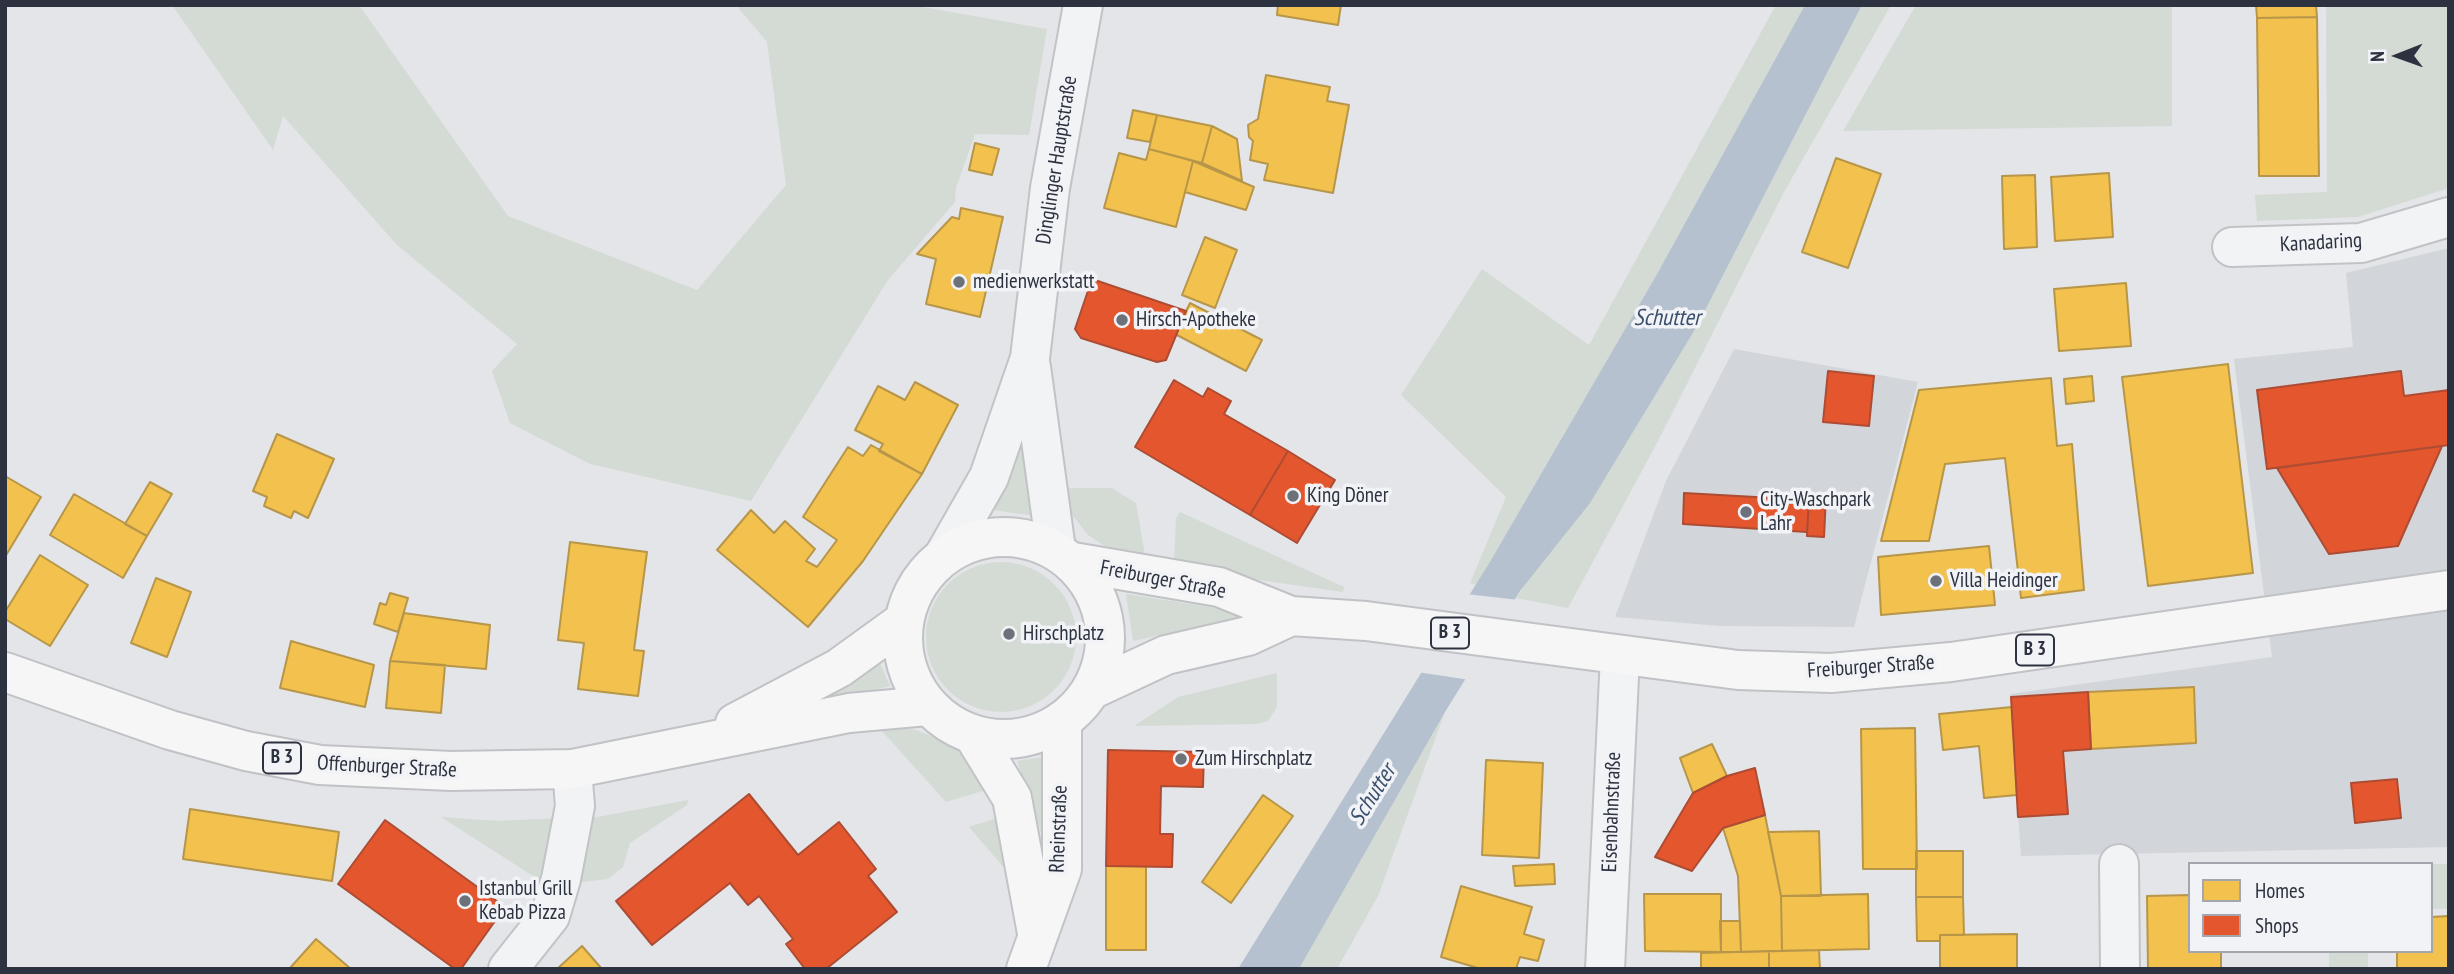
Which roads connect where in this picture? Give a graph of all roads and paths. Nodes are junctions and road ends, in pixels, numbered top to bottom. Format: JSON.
{"nodes":[{"id":1,"x":1083,"y":5,"type":"edge"},
{"id":2,"x":2449,"y":218,"type":"edge"},
{"id":3,"x":2232,"y":247,"type":"dead end"},
{"id":4,"x":1030,"y":358,"type":"junction"},
{"id":5,"x":945,"y":554,"type":"junction"},
{"id":6,"x":1064,"y":556,"type":"junction"},
{"id":7,"x":2449,"y":590,"type":"edge"},
{"id":8,"x":1291,"y":616,"type":"junction"},
{"id":9,"x":904,"y":621,"type":"junction"},
{"id":10,"x":1620,"y":656,"type":"junction"},
{"id":11,"x":5,"y":672,"type":"edge"},
{"id":12,"x":1091,"y":690,"type":"junction"},
{"id":13,"x":927,"y":706,"type":"junction"},
{"id":14,"x":1062,"y":721,"type":"junction"},
{"id":15,"x":974,"y":736,"type":"junction"},
{"id":16,"x":696,"y":744,"type":"junction"},
{"id":17,"x":572,"y":769,"type":"junction"},
{"id":18,"x":2119,"y":864,"type":"dead end"},
{"id":19,"x":1032,"y":951,"type":"edge"},
{"id":20,"x":508,"y":969,"type":"edge"},
{"id":21,"x":1605,"y":969,"type":"edge"},
{"id":22,"x":2120,"y":969,"type":"edge"}],
"edges":[{"from":1,"to":4,"type":"street","name":"Dinglinger Hauptstraße"},
{"from":2,"to":3,"type":"street","name":"Kanadaring"},
{"from":4,"to":5,"type":"street","name":"Dinglinger Hauptstraße"},
{"from":4,"to":6,"type":"street","name":"Dinglinger Hauptstraße"},
{"from":5,"to":6,"type":"main road","number":"B 3"},
{"from":5,"to":9,"type":"main road","number":"B 3"},
{"from":6,"to":8,"type":"main road","name":"Freiburger Straße","number":"B 3"},
{"from":6,"to":12,"type":"main road"},
{"from":7,"to":10,"type":"main road","name":"Freiburger Straße","number":"B 3"},
{"from":8,"to":10,"type":"main road","name":"Freiburger Straße","number":"B 3"},
{"from":8,"to":12,"type":"main road","name":"Freiburger Straße","number":"B 3"},
{"from":9,"to":13,"type":"main road"},
{"from":9,"to":16,"type":"main road","name":"Offenburger Straße","number":"B 3"},
{"from":10,"to":21,"type":"street","name":"Eisenbahnstraße"},
{"from":11,"to":17,"type":"main road","name":"Offenburger Straße","number":"B 3"},
{"from":12,"to":14,"type":"main road","number":"B 3"},
{"from":13,"to":15,"type":"main road","number":"B 3"},
{"from":13,"to":16,"type":"main road","name":"Offenburger Straße","number":"B 3"},
{"from":14,"to":15,"type":"main road","number":"B 3"},
{"from":14,"to":19,"type":"main road","name":"Rheinstraße"},
{"from":15,"to":19,"type":"main road","name":"Rheinstraße"},
{"from":16,"to":17,"type":"main road","name":"Offenburger Straße","number":"B 3"},
{"from":17,"to":20,"type":"street"},
{"from":18,"to":22,"type":"street"}]}
